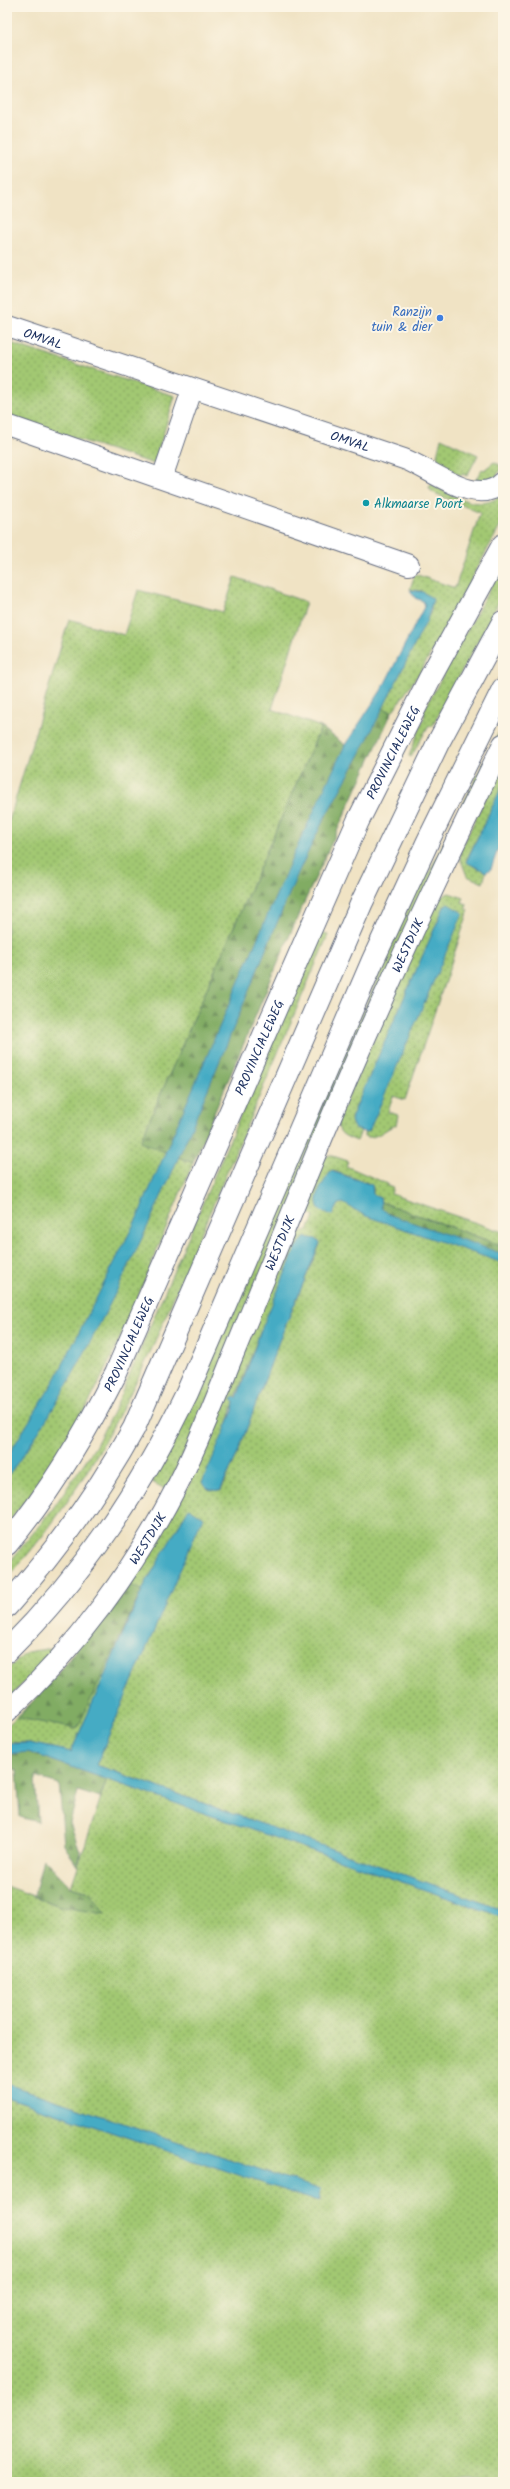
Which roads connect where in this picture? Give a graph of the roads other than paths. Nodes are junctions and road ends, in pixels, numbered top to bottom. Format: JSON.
{"nodes":[{"id":1,"x":7,"y":326,"type":"edge"},
{"id":2,"x":192,"y":390,"type":"junction"},
{"id":3,"x":7,"y":425,"type":"edge"},
{"id":4,"x":162,"y":478,"type":"junction"},
{"id":5,"x":503,"y":482,"type":"edge"},
{"id":6,"x":503,"y":545,"type":"edge"},
{"id":7,"x":409,"y":565,"type":"dead end"},
{"id":8,"x":503,"y":622,"type":"edge"},
{"id":9,"x":503,"y":689,"type":"edge"},
{"id":10,"x":503,"y":744,"type":"edge"},
{"id":11,"x":7,"y":1544,"type":"edge"},
{"id":12,"x":7,"y":1606,"type":"edge"},
{"id":13,"x":7,"y":1651,"type":"edge"},
{"id":14,"x":7,"y":1712,"type":"edge"}],
"edges":[{"from":1,"to":2,"type":"street","name":"OMVAL"},
{"from":2,"to":4,"type":"street"},
{"from":2,"to":5,"type":"street","name":"OMVAL"},
{"from":3,"to":4,"type":"street"},
{"from":4,"to":7,"type":"street"},
{"from":6,"to":11,"type":"main road","name":"PROVINCIALEWEG"},
{"from":8,"to":12,"type":"main road"},
{"from":9,"to":13,"type":"main road","name":"WESTDIJK"},
{"from":10,"to":14,"type":"street","name":"WESTDIJK"}]}
